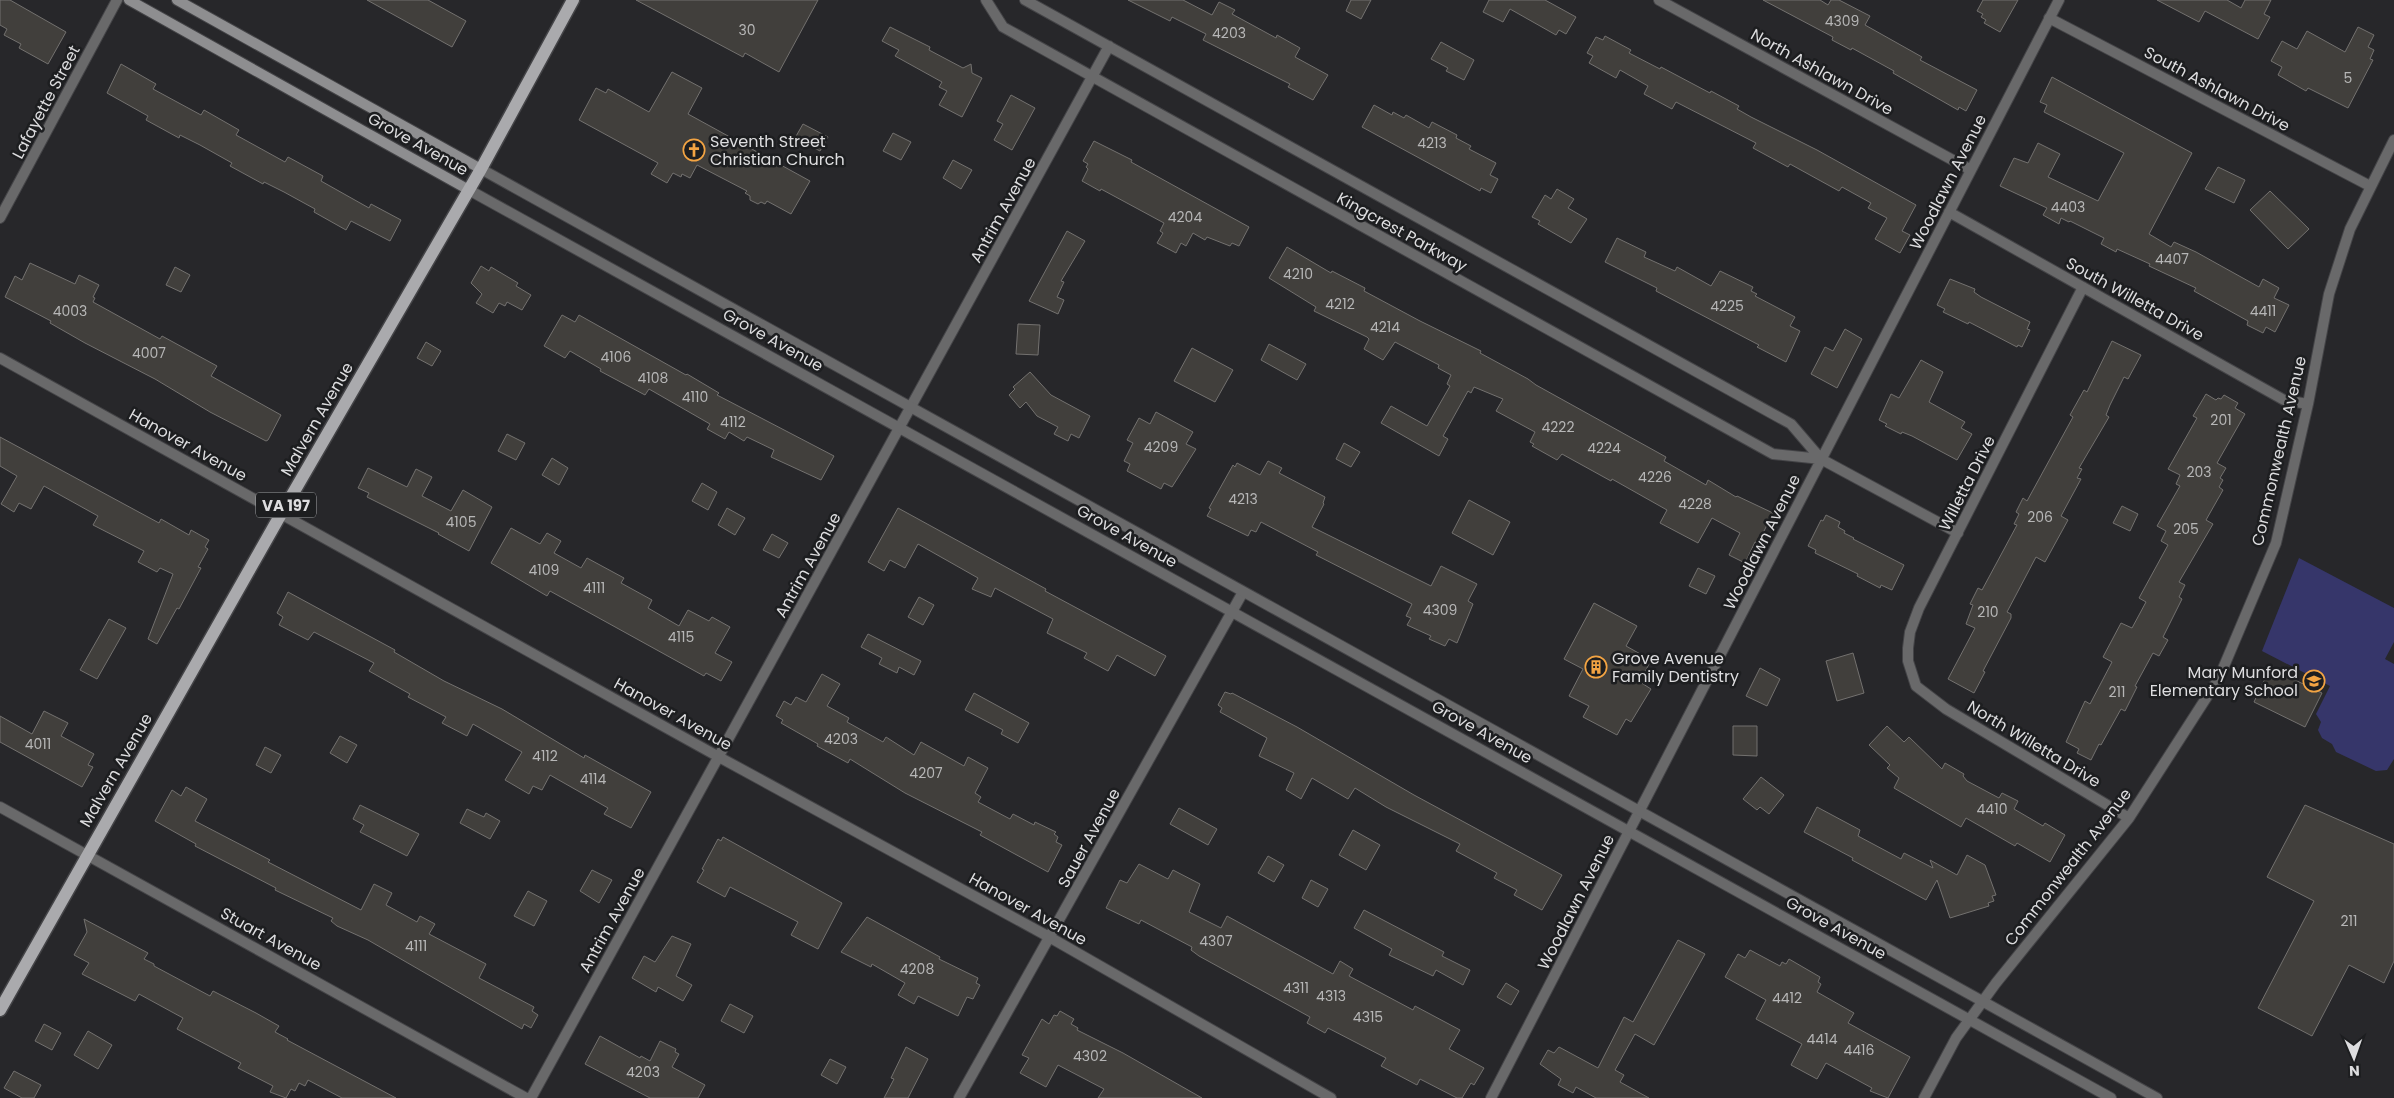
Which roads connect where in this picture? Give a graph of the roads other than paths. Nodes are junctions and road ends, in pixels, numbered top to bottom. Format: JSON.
{"nodes":[{"id":1,"x":117,"y":0,"type":"edge"},
{"id":2,"x":129,"y":0,"type":"edge"},
{"id":3,"x":177,"y":0,"type":"edge"},
{"id":4,"x":573,"y":0,"type":"edge"},
{"id":5,"x":986,"y":0,"type":"edge"},
{"id":6,"x":1025,"y":0,"type":"edge"},
{"id":7,"x":1659,"y":0,"type":"edge"},
{"id":8,"x":2059,"y":0,"type":"edge"},
{"id":9,"x":2049,"y":18,"type":"junction"},
{"id":10,"x":1110,"y":46,"type":"junction"},
{"id":11,"x":1093,"y":77,"type":"junction"},
{"id":12,"x":2394,"y":140,"type":"edge"},
{"id":13,"x":481,"y":169,"type":"junction"},
{"id":14,"x":1971,"y":170,"type":"junction"},
{"id":15,"x":2370,"y":186,"type":"junction"},
{"id":16,"x":469,"y":190,"type":"junction"},
{"id":17,"x":1949,"y":212,"type":"junction"},
{"id":18,"x":0,"y":218,"type":"edge"},
{"id":19,"x":2083,"y":287,"type":"junction"},
{"id":20,"x":0,"y":358,"type":"edge"},
{"id":21,"x":2308,"y":404,"type":"junction"},
{"id":22,"x":911,"y":408,"type":"junction"},
{"id":23,"x":901,"y":428,"type":"junction"},
{"id":24,"x":1821,"y":459,"type":"junction"},
{"id":25,"x":281,"y":514,"type":"junction"},
{"id":26,"x":1958,"y":533,"type":"junction"},
{"id":27,"x":1244,"y":592,"type":"junction"},
{"id":28,"x":1232,"y":612,"type":"junction"},
{"id":29,"x":1926,"y":695,"type":"joint"},
{"id":30,"x":719,"y":757,"type":"junction"},
{"id":31,"x":0,"y":807,"type":"edge"},
{"id":32,"x":1640,"y":810,"type":"junction"},
{"id":33,"x":2128,"y":818,"type":"junction"},
{"id":34,"x":1629,"y":831,"type":"junction"},
{"id":35,"x":87,"y":855,"type":"junction"},
{"id":36,"x":1051,"y":938,"type":"junction"},
{"id":37,"x":1983,"y":1001,"type":"junction"},
{"id":38,"x":0,"y":1010,"type":"edge"},
{"id":39,"x":1970,"y":1020,"type":"junction"},
{"id":40,"x":526,"y":1098,"type":"edge"},
{"id":41,"x":531,"y":1098,"type":"edge"},
{"id":42,"x":959,"y":1098,"type":"edge"},
{"id":43,"x":1331,"y":1098,"type":"edge"},
{"id":44,"x":1491,"y":1098,"type":"edge"},
{"id":45,"x":1924,"y":1098,"type":"edge"},
{"id":46,"x":2111,"y":1098,"type":"edge"},
{"id":47,"x":2157,"y":1098,"type":"edge"}],
"edges":[{"from":1,"to":18,"type":"street","name":"Lafayette Street"},
{"from":2,"to":16,"type":"main road","name":"Grove Avenue"},
{"from":3,"to":13,"type":"main road","name":"Grove Avenue"},
{"from":4,"to":13,"type":"main road","name":"Malvern Avenue","number":"VA 197"},
{"from":5,"to":11,"type":"street","name":"Kingcrest Parkway"},
{"from":6,"to":10,"type":"street","name":"Kingcrest Parkway"},
{"from":7,"to":14,"type":"street","name":"North Ashlawn Drive"},
{"from":8,"to":9,"type":"street","name":"Woodlawn Avenue"},
{"from":9,"to":14,"type":"street","name":"Woodlawn Avenue"},
{"from":9,"to":15,"type":"street","name":"South Ashlawn Drive"},
{"from":10,"to":11,"type":"street","name":"Antrim Avenue"},
{"from":10,"to":24,"type":"street","name":"Kingcrest Parkway"},
{"from":11,"to":22,"type":"street","name":"Antrim Avenue"},
{"from":11,"to":24,"type":"street","name":"Kingcrest Parkway"},
{"from":12,"to":15,"type":"street","name":"Commonwealth Avenue"},
{"from":13,"to":16,"type":"main road","name":"Malvern Avenue","number":"VA 197"},
{"from":13,"to":22,"type":"street","name":"Grove Avenue"},
{"from":14,"to":17,"type":"street","name":"Woodlawn Avenue"},
{"from":15,"to":21,"type":"street","name":"Commonwealth Avenue"},
{"from":16,"to":23,"type":"street","name":"Grove Avenue"},
{"from":16,"to":25,"type":"main road","name":"Malvern Avenue","number":"VA 197"},
{"from":17,"to":19,"type":"street","name":"South Willetta Drive"},
{"from":17,"to":24,"type":"street","name":"Woodlawn Avenue"},
{"from":19,"to":21,"type":"street","name":"South Willetta Drive"},
{"from":19,"to":26,"type":"street","name":"Willetta Drive"},
{"from":20,"to":25,"type":"street","name":"Hanover Avenue"},
{"from":21,"to":33,"type":"street","name":"Commonwealth Avenue"},
{"from":22,"to":23,"type":"street","name":"Antrim Avenue"},
{"from":22,"to":27,"type":"street","name":"Grove Avenue"},
{"from":23,"to":28,"type":"street","name":"Grove Avenue"},
{"from":23,"to":30,"type":"street","name":"Antrim Avenue"},
{"from":24,"to":26,"type":"street","name":"Kingcrest Parkway"},
{"from":24,"to":32,"type":"street","name":"Woodlawn Avenue"},
{"from":25,"to":30,"type":"street","name":"Hanover Avenue"},
{"from":25,"to":35,"type":"main road","name":"Malvern Avenue","number":"VA 197"},
{"from":26,"to":29,"type":"street","name":"Willetta Drive"},
{"from":27,"to":28,"type":"street","name":"Sauer Avenue"},
{"from":27,"to":32,"type":"street","name":"Grove Avenue"},
{"from":28,"to":34,"type":"street","name":"Grove Avenue"},
{"from":28,"to":36,"type":"street","name":"Sauer Avenue"},
{"from":29,"to":33,"type":"street","name":"North Willetta Drive"},
{"from":30,"to":36,"type":"street","name":"Hanover Avenue"},
{"from":30,"to":41,"type":"street","name":"Antrim Avenue"},
{"from":31,"to":35,"type":"street","name":"Stuart Avenue"},
{"from":32,"to":34,"type":"street","name":"Woodlawn Avenue"},
{"from":32,"to":37,"type":"street","name":"Grove Avenue"},
{"from":33,"to":37,"type":"street","name":"Commonwealth Avenue"},
{"from":34,"to":39,"type":"street","name":"Grove Avenue"},
{"from":34,"to":44,"type":"street","name":"Woodlawn Avenue"},
{"from":35,"to":38,"type":"main road","name":"Malvern Avenue","number":"VA 197"},
{"from":35,"to":40,"type":"street","name":"Stuart Avenue"},
{"from":36,"to":42,"type":"street","name":"Sauer Avenue"},
{"from":36,"to":43,"type":"street","name":"Hanover Avenue"},
{"from":37,"to":39,"type":"street","name":"Commonwealth Avenue"},
{"from":37,"to":47,"type":"street","name":"Grove Avenue"},
{"from":39,"to":45,"type":"street","name":"Commonwealth Avenue"},
{"from":39,"to":46,"type":"street","name":"Grove Avenue"}]}
